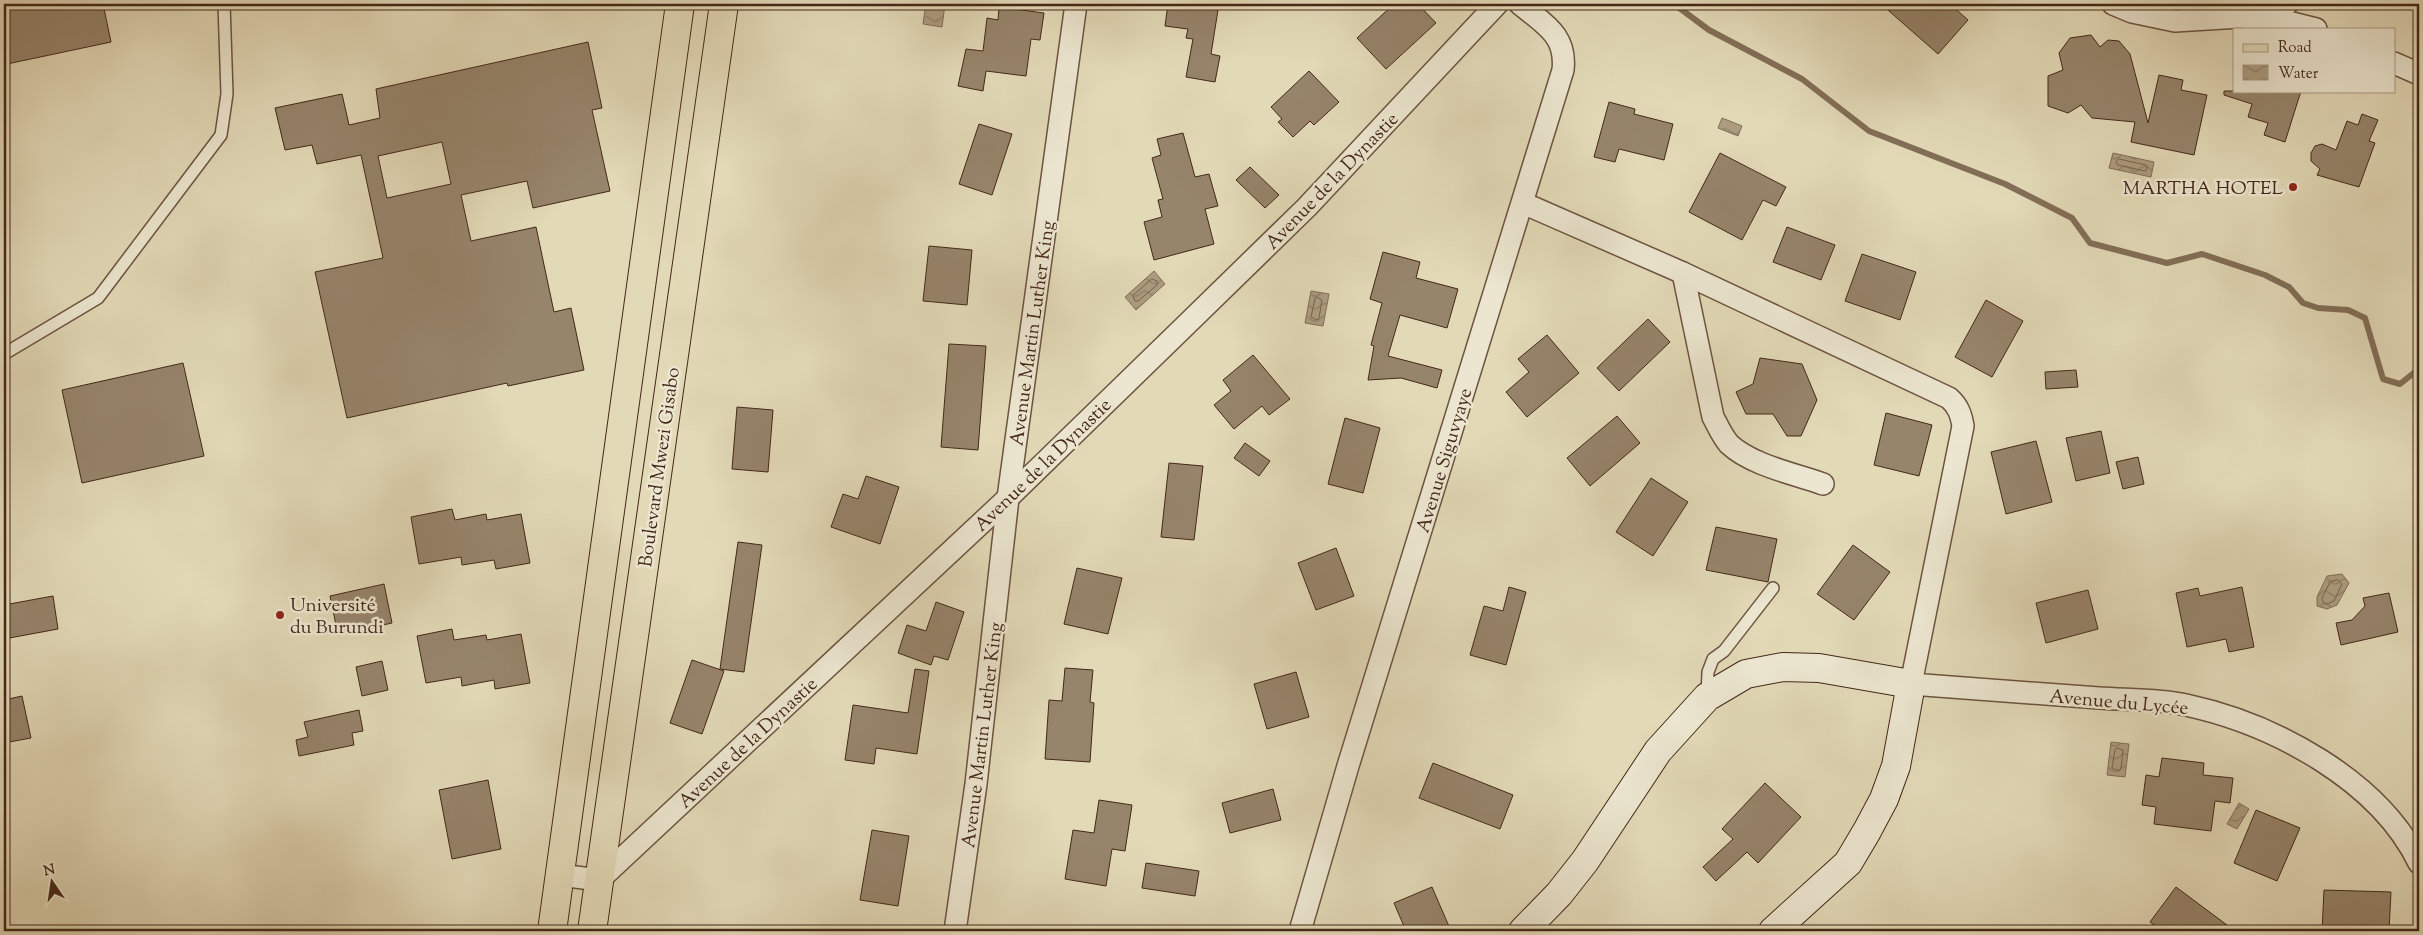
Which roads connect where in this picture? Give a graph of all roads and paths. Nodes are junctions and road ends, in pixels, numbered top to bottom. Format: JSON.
{"nodes":[{"id":1,"x":224,"y":4,"type":"edge"},
{"id":2,"x":680,"y":4,"type":"edge"},
{"id":3,"x":724,"y":4,"type":"edge"},
{"id":4,"x":1076,"y":4,"type":"edge"},
{"id":5,"x":1497,"y":4,"type":"edge"},
{"id":6,"x":1520,"y":4,"type":"edge"},
{"id":7,"x":2113,"y":4,"type":"edge"},
{"id":8,"x":2286,"y":4,"type":"edge"},
{"id":9,"x":2240,"y":17,"type":"junction"},
{"id":10,"x":2312,"y":28,"type":"edge"},
{"id":11,"x":2396,"y":63,"type":"edge"},
{"id":12,"x":2419,"y":74,"type":"edge"},
{"id":13,"x":1523,"y":203,"type":"junction"},
{"id":14,"x":1683,"y":273,"type":"junction"},
{"id":15,"x":637,"y":325,"type":"junction"},
{"id":16,"x":676,"y":334,"type":"junction"},
{"id":17,"x":4,"y":354,"type":"edge"},
{"id":18,"x":1823,"y":484,"type":"dead end"},
{"id":19,"x":1008,"y":498,"type":"junction"},
{"id":20,"x":1773,"y":588,"type":"dead end"},
{"id":21,"x":1911,"y":684,"type":"junction"},
{"id":22,"x":1707,"y":697,"type":"junction"},
{"id":23,"x":2419,"y":864,"type":"edge"},
{"id":24,"x":560,"y":875,"type":"junction"},
{"id":25,"x":599,"y":880,"type":"junction"},
{"id":26,"x":552,"y":931,"type":"edge"},
{"id":27,"x":592,"y":931,"type":"edge"},
{"id":28,"x":955,"y":931,"type":"edge"},
{"id":29,"x":1300,"y":931,"type":"edge"},
{"id":30,"x":1524,"y":931,"type":"edge"},
{"id":31,"x":1773,"y":931,"type":"edge"}],
"edges":[{"from":1,"to":17,"type":"lane"},
{"from":2,"to":15,"type":"main road"},
{"from":3,"to":16,"type":"main road","name":"Boulevard Mwezi Gisabo"},
{"from":4,"to":19,"type":"street","name":"Avenue Martin Luther King"},
{"from":5,"to":19,"type":"street","name":"Avenue de la Dynastie"},
{"from":6,"to":13,"type":"street","name":"Avenue Siguvyaye"},
{"from":7,"to":9,"type":"street"},
{"from":8,"to":9,"type":"street"},
{"from":9,"to":10,"type":"street"},
{"from":11,"to":12,"type":"street"},
{"from":13,"to":14,"type":"street"},
{"from":13,"to":29,"type":"street","name":"Avenue Siguvyaye"},
{"from":14,"to":18,"type":"street"},
{"from":14,"to":21,"type":"street"},
{"from":15,"to":16,"type":"main road"},
{"from":15,"to":24,"type":"main road"},
{"from":16,"to":25,"type":"main road","name":"Boulevard Mwezi Gisabo"},
{"from":19,"to":25,"type":"street","name":"Avenue de la Dynastie"},
{"from":19,"to":28,"type":"street","name":"Avenue Martin Luther King"},
{"from":20,"to":22,"type":"lane"},
{"from":21,"to":22,"type":"street"},
{"from":21,"to":23,"type":"street","name":"Avenue du Lycée"},
{"from":21,"to":31,"type":"street"},
{"from":22,"to":30,"type":"street"},
{"from":24,"to":25,"type":"street"},
{"from":24,"to":26,"type":"main road"},
{"from":25,"to":27,"type":"main road","name":"Boulevard Mwezi Gisabo"}]}
